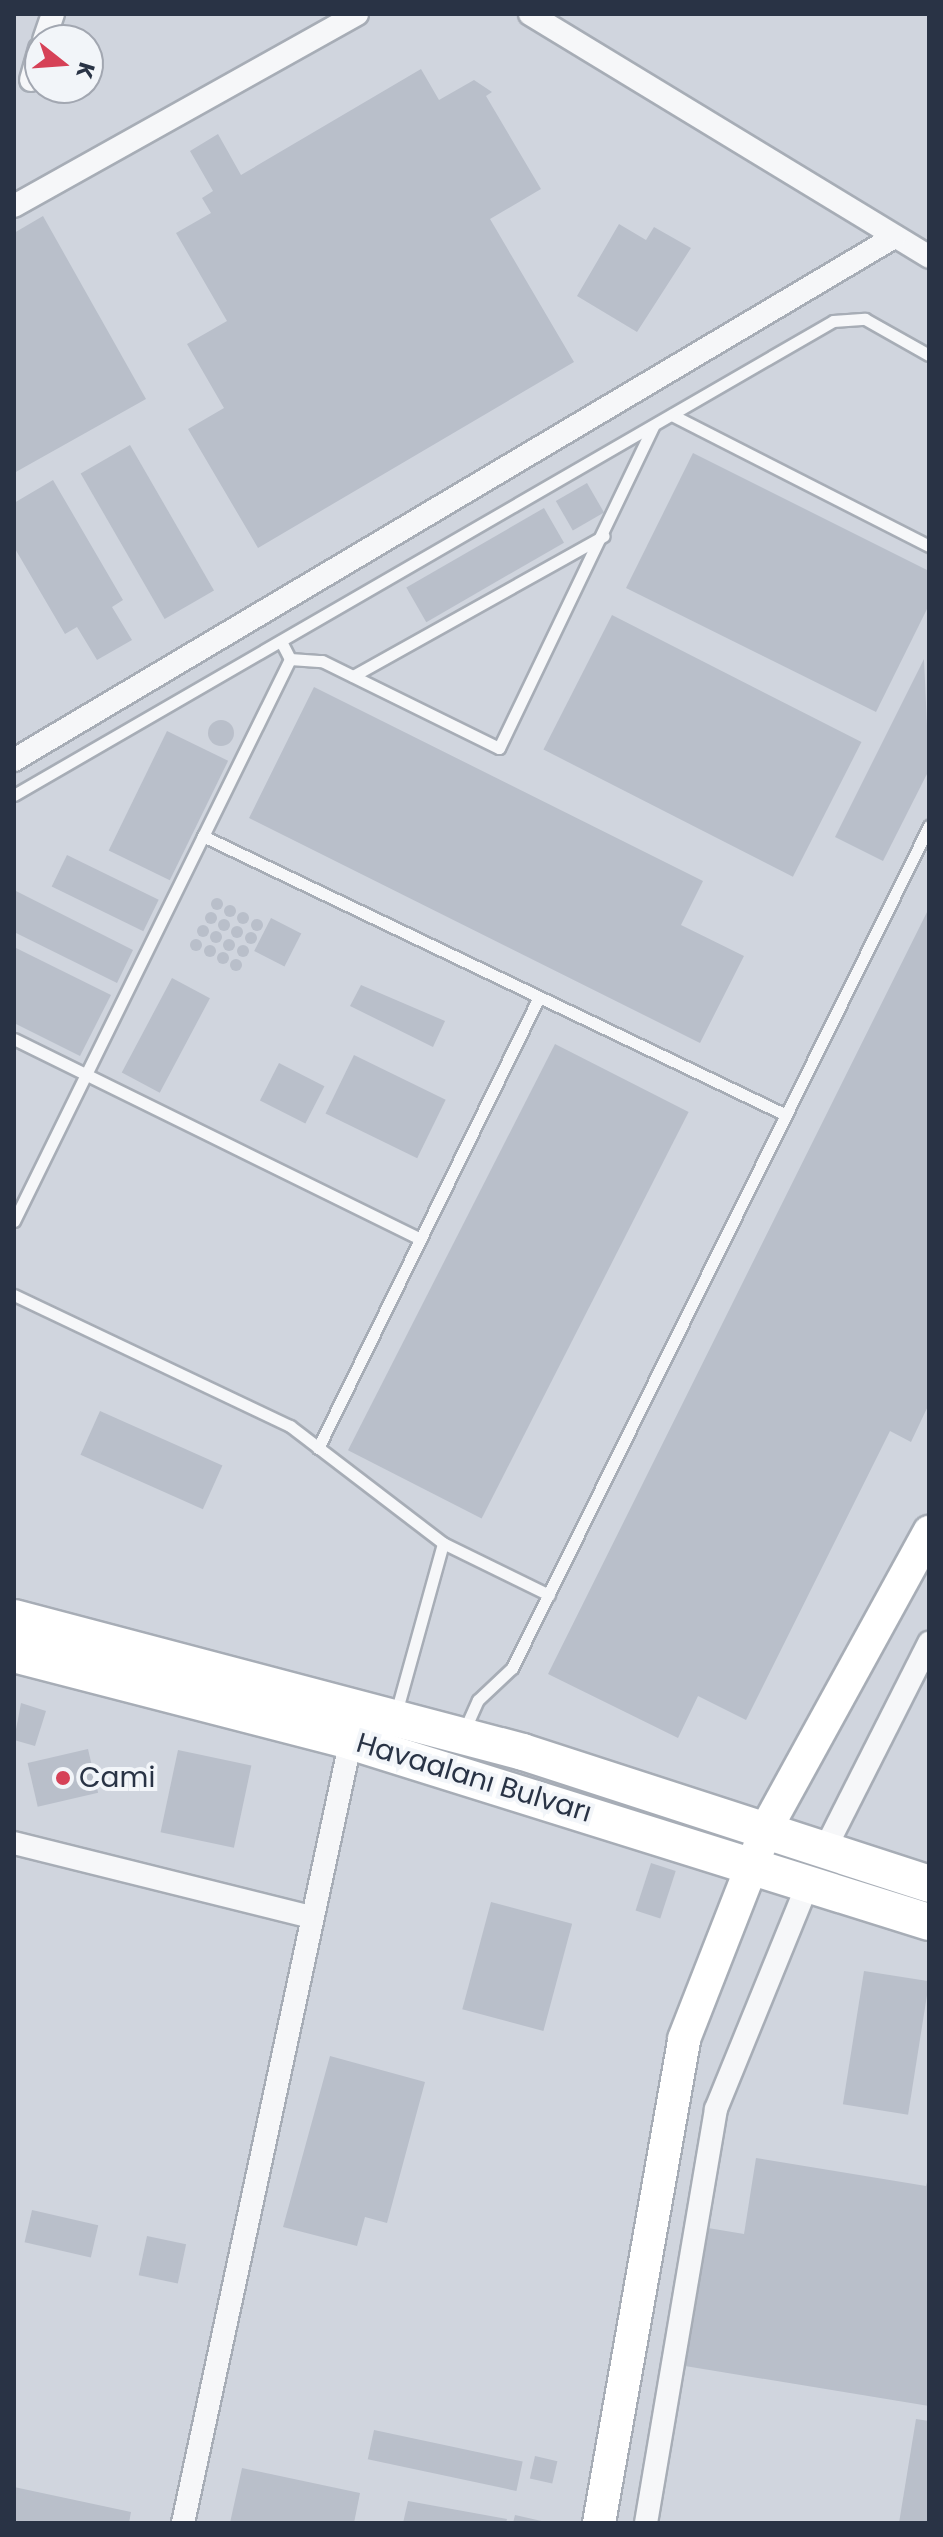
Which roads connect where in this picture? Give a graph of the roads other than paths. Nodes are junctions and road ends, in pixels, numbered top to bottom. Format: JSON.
{"nodes":[{"id":1,"x":357,"y":14,"type":"edge"},
{"id":2,"x":530,"y":14,"type":"edge"},
{"id":3,"x":14,"y":206,"type":"edge"},
{"id":4,"x":894,"y":237,"type":"junction"},
{"id":5,"x":929,"y":257,"type":"edge"},
{"id":6,"x":929,"y":355,"type":"edge"},
{"id":7,"x":672,"y":415,"type":"junction"},
{"id":8,"x":653,"y":425,"type":"junction"},
{"id":9,"x":604,"y":536,"type":"junction"},
{"id":10,"x":929,"y":546,"type":"edge"},
{"id":11,"x":281,"y":641,"type":"junction"},
{"id":12,"x":290,"y":659,"type":"junction"},
{"id":13,"x":353,"y":676,"type":"junction"},
{"id":14,"x":14,"y":760,"type":"edge"},
{"id":15,"x":14,"y":795,"type":"edge"},
{"id":16,"x":929,"y":826,"type":"edge"},
{"id":17,"x":203,"y":836,"type":"junction"},
{"id":18,"x":539,"y":997,"type":"junction"},
{"id":19,"x":14,"y":1039,"type":"edge"},
{"id":20,"x":86,"y":1075,"type":"junction"},
{"id":21,"x":786,"y":1115,"type":"junction"},
{"id":22,"x":14,"y":1221,"type":"edge"},
{"id":23,"x":420,"y":1239,"type":"junction"},
{"id":24,"x":14,"y":1295,"type":"edge"},
{"id":25,"x":318,"y":1448,"type":"junction"},
{"id":26,"x":929,"y":1532,"type":"edge"},
{"id":27,"x":443,"y":1543,"type":"junction"},
{"id":28,"x":549,"y":1595,"type":"junction"},
{"id":29,"x":14,"y":1618,"type":"edge"},
{"id":30,"x":929,"y":1643,"type":"edge"},
{"id":31,"x":14,"y":1654,"type":"edge"},
{"id":32,"x":355,"y":1724,"type":"junction"},
{"id":33,"x":390,"y":1735,"type":"junction"},
{"id":34,"x":462,"y":1736,"type":"junction"},
{"id":35,"x":452,"y":1772,"type":"junction"},
{"id":36,"x":767,"y":1827,"type":"junction"},
{"id":37,"x":14,"y":1843,"type":"edge"},
{"id":38,"x":826,"y":1847,"type":"junction"},
{"id":39,"x":753,"y":1862,"type":"junction"},
{"id":40,"x":810,"y":1879,"type":"junction"},
{"id":41,"x":929,"y":1884,"type":"edge"},
{"id":42,"x":311,"y":1917,"type":"junction"},
{"id":43,"x":929,"y":1922,"type":"edge"},
{"id":44,"x":183,"y":2523,"type":"edge"},
{"id":45,"x":599,"y":2523,"type":"edge"},
{"id":46,"x":646,"y":2523,"type":"edge"}],
"edges":[{"from":1,"to":3,"type":"street"},
{"from":2,"to":4,"type":"street"},
{"from":4,"to":5,"type":"street"},
{"from":4,"to":14,"type":"street"},
{"from":6,"to":7,"type":"lane"},
{"from":7,"to":8,"type":"lane"},
{"from":7,"to":10,"type":"lane"},
{"from":8,"to":9,"type":"lane"},
{"from":8,"to":11,"type":"lane"},
{"from":9,"to":13,"type":"lane"},
{"from":9,"to":13,"type":"lane"},
{"from":11,"to":12,"type":"lane"},
{"from":11,"to":15,"type":"lane"},
{"from":12,"to":13,"type":"lane"},
{"from":12,"to":17,"type":"lane"},
{"from":16,"to":21,"type":"lane"},
{"from":17,"to":18,"type":"lane"},
{"from":17,"to":20,"type":"lane"},
{"from":18,"to":21,"type":"lane"},
{"from":18,"to":23,"type":"lane"},
{"from":19,"to":20,"type":"lane"},
{"from":20,"to":22,"type":"lane"},
{"from":20,"to":23,"type":"lane"},
{"from":21,"to":28,"type":"lane"},
{"from":23,"to":25,"type":"lane"},
{"from":24,"to":25,"type":"lane"},
{"from":25,"to":27,"type":"lane"},
{"from":26,"to":36,"type":"street"},
{"from":27,"to":28,"type":"lane"},
{"from":27,"to":33,"type":"lane"},
{"from":28,"to":34,"type":"lane"},
{"from":29,"to":32,"type":"main road","name":"Havaalanı Bulvarı"},
{"from":30,"to":38,"type":"street"},
{"from":31,"to":32,"type":"main road","name":"Havaalanı Bulvarı"},
{"from":32,"to":33,"type":"main road","name":"Havaalanı Bulvarı"},
{"from":32,"to":42,"type":"street"},
{"from":33,"to":34,"type":"main road","name":"Havaalanı Bulvarı"},
{"from":33,"to":35,"type":"main road","name":"Havaalanı Bulvarı"},
{"from":34,"to":35,"type":"main road"},
{"from":34,"to":36,"type":"main road","name":"Havaalanı Bulvarı"},
{"from":35,"to":39,"type":"main road","name":"Havaalanı Bulvarı"},
{"from":36,"to":38,"type":"main road","name":"Havaalanı Bulvarı"},
{"from":36,"to":39,"type":"street"},
{"from":37,"to":42,"type":"street"},
{"from":38,"to":40,"type":"main road"},
{"from":38,"to":41,"type":"main road","name":"Havaalanı Bulvarı"},
{"from":39,"to":40,"type":"main road","name":"Havaalanı Bulvarı"},
{"from":39,"to":45,"type":"street"},
{"from":40,"to":43,"type":"main road","name":"Havaalanı Bulvarı"},
{"from":40,"to":46,"type":"street"},
{"from":42,"to":44,"type":"street"}]}
